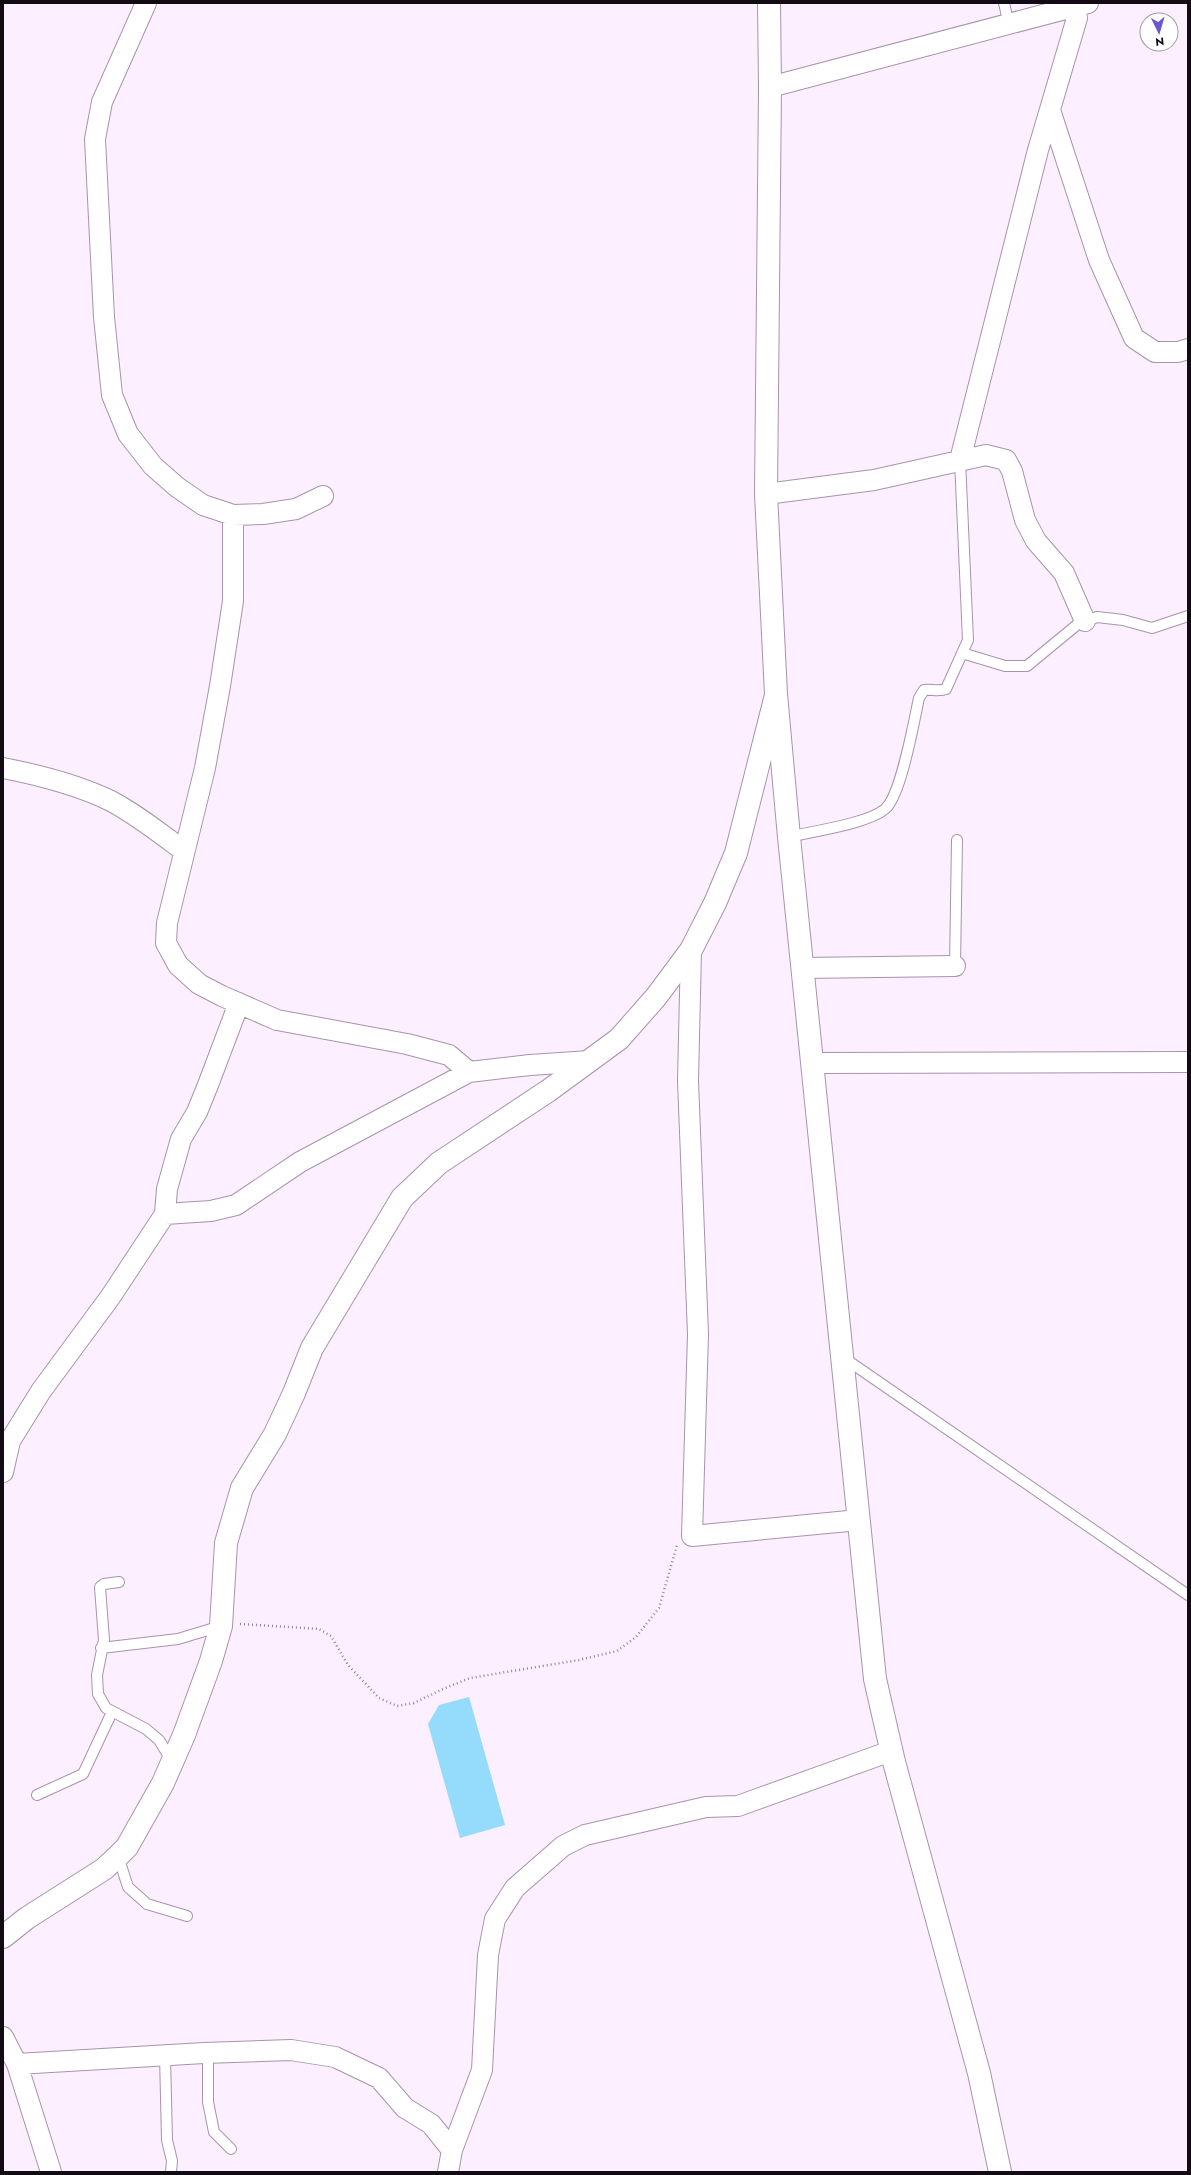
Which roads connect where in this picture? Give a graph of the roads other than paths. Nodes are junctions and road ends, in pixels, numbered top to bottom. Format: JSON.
{"nodes":[{"id":1,"x":146,"y":3,"type":"edge"},
{"id":2,"x":769,"y":3,"type":"edge"},
{"id":3,"x":1004,"y":3,"type":"edge"},
{"id":4,"x":1082,"y":11,"type":"edge"},
{"id":5,"x":1009,"y":25,"type":"junction"},
{"id":6,"x":770,"y":87,"type":"junction"},
{"id":7,"x":1050,"y":110,"type":"junction"},
{"id":8,"x":1188,"y":350,"type":"edge"},
{"id":9,"x":960,"y":460,"type":"junction"},
{"id":10,"x":766,"y":494,"type":"junction"},
{"id":11,"x":323,"y":496,"type":"dead end"},
{"id":12,"x":233,"y":515,"type":"junction"},
{"id":13,"x":1188,"y":616,"type":"edge"},
{"id":14,"x":1085,"y":621,"type":"junction"},
{"id":15,"x":962,"y":653,"type":"junction"},
{"id":16,"x":776,"y":694,"type":"junction"},
{"id":17,"x":3,"y":768,"type":"edge"},
{"id":18,"x":789,"y":837,"type":"junction"},
{"id":19,"x":957,"y":840,"type":"dead end"},
{"id":20,"x":184,"y":851,"type":"junction"},
{"id":21,"x":691,"y":950,"type":"junction"},
{"id":22,"x":955,"y":966,"type":"joint"},
{"id":23,"x":803,"y":968,"type":"junction"},
{"id":24,"x":239,"y":1003,"type":"junction"},
{"id":25,"x":590,"y":1061,"type":"junction"},
{"id":26,"x":1188,"y":1062,"type":"edge"},
{"id":27,"x":813,"y":1063,"type":"junction"},
{"id":28,"x":469,"y":1072,"type":"junction"},
{"id":29,"x":165,"y":1214,"type":"junction"},
{"id":30,"x":841,"y":1357,"type":"junction"},
{"id":31,"x":3,"y":1472,"type":"edge"},
{"id":32,"x":859,"y":1520,"type":"junction"},
{"id":33,"x":119,"y":1582,"type":"dead end"},
{"id":34,"x":1188,"y":1595,"type":"edge"},
{"id":35,"x":221,"y":1626,"type":"junction"},
{"id":36,"x":101,"y":1648,"type":"junction"},
{"id":37,"x":112,"y":1712,"type":"junction"},
{"id":38,"x":891,"y":1751,"type":"junction"},
{"id":39,"x":172,"y":1761,"type":"junction"},
{"id":40,"x":37,"y":1795,"type":"dead end"},
{"id":41,"x":118,"y":1856,"type":"junction"},
{"id":42,"x":187,"y":1916,"type":"dead end"},
{"id":43,"x":3,"y":1937,"type":"edge"},
{"id":44,"x":3,"y":2037,"type":"edge"},
{"id":45,"x":208,"y":2053,"type":"junction"},
{"id":46,"x":165,"y":2055,"type":"junction"},
{"id":47,"x":17,"y":2064,"type":"junction"},
{"id":48,"x":231,"y":2149,"type":"dead end"},
{"id":49,"x":452,"y":2150,"type":"junction"},
{"id":50,"x":51,"y":2172,"type":"edge"},
{"id":51,"x":172,"y":2172,"type":"edge"},
{"id":52,"x":448,"y":2172,"type":"edge"},
{"id":53,"x":1000,"y":2172,"type":"edge"}],
"edges":[{"from":1,"to":12,"type":"street"},
{"from":2,"to":6,"type":"main road"},
{"from":3,"to":5,"type":"lane"},
{"from":4,"to":5,"type":"street"},
{"from":4,"to":7,"type":"street"},
{"from":5,"to":6,"type":"street"},
{"from":6,"to":10,"type":"main road"},
{"from":7,"to":8,"type":"street"},
{"from":7,"to":9,"type":"street"},
{"from":9,"to":10,"type":"street"},
{"from":9,"to":14,"type":"street"},
{"from":9,"to":15,"type":"lane"},
{"from":10,"to":16,"type":"main road"},
{"from":11,"to":12,"type":"street"},
{"from":12,"to":20,"type":"street"},
{"from":13,"to":14,"type":"lane"},
{"from":14,"to":15,"type":"lane"},
{"from":15,"to":18,"type":"lane"},
{"from":16,"to":18,"type":"main road"},
{"from":16,"to":21,"type":"main road"},
{"from":17,"to":20,"type":"street"},
{"from":18,"to":23,"type":"main road"},
{"from":19,"to":22,"type":"lane"},
{"from":20,"to":24,"type":"street"},
{"from":21,"to":25,"type":"main road"},
{"from":21,"to":32,"type":"street"},
{"from":22,"to":23,"type":"street"},
{"from":23,"to":27,"type":"main road"},
{"from":24,"to":28,"type":"street"},
{"from":24,"to":29,"type":"street"},
{"from":25,"to":28,"type":"street"},
{"from":25,"to":35,"type":"main road"},
{"from":26,"to":27,"type":"street"},
{"from":27,"to":30,"type":"main road"},
{"from":28,"to":29,"type":"street"},
{"from":29,"to":31,"type":"street"},
{"from":30,"to":32,"type":"main road"},
{"from":30,"to":34,"type":"lane"},
{"from":32,"to":38,"type":"main road"},
{"from":33,"to":36,"type":"lane"},
{"from":35,"to":36,"type":"lane"},
{"from":35,"to":39,"type":"main road"},
{"from":36,"to":37,"type":"lane"},
{"from":37,"to":39,"type":"lane"},
{"from":37,"to":40,"type":"lane"},
{"from":38,"to":49,"type":"street"},
{"from":38,"to":53,"type":"main road"},
{"from":39,"to":41,"type":"main road"},
{"from":41,"to":42,"type":"lane"},
{"from":41,"to":43,"type":"main road"},
{"from":44,"to":47,"type":"street"},
{"from":45,"to":46,"type":"street"},
{"from":45,"to":48,"type":"lane"},
{"from":45,"to":49,"type":"street"},
{"from":46,"to":47,"type":"street"},
{"from":46,"to":51,"type":"lane"},
{"from":47,"to":50,"type":"street"},
{"from":49,"to":52,"type":"street"}]}
